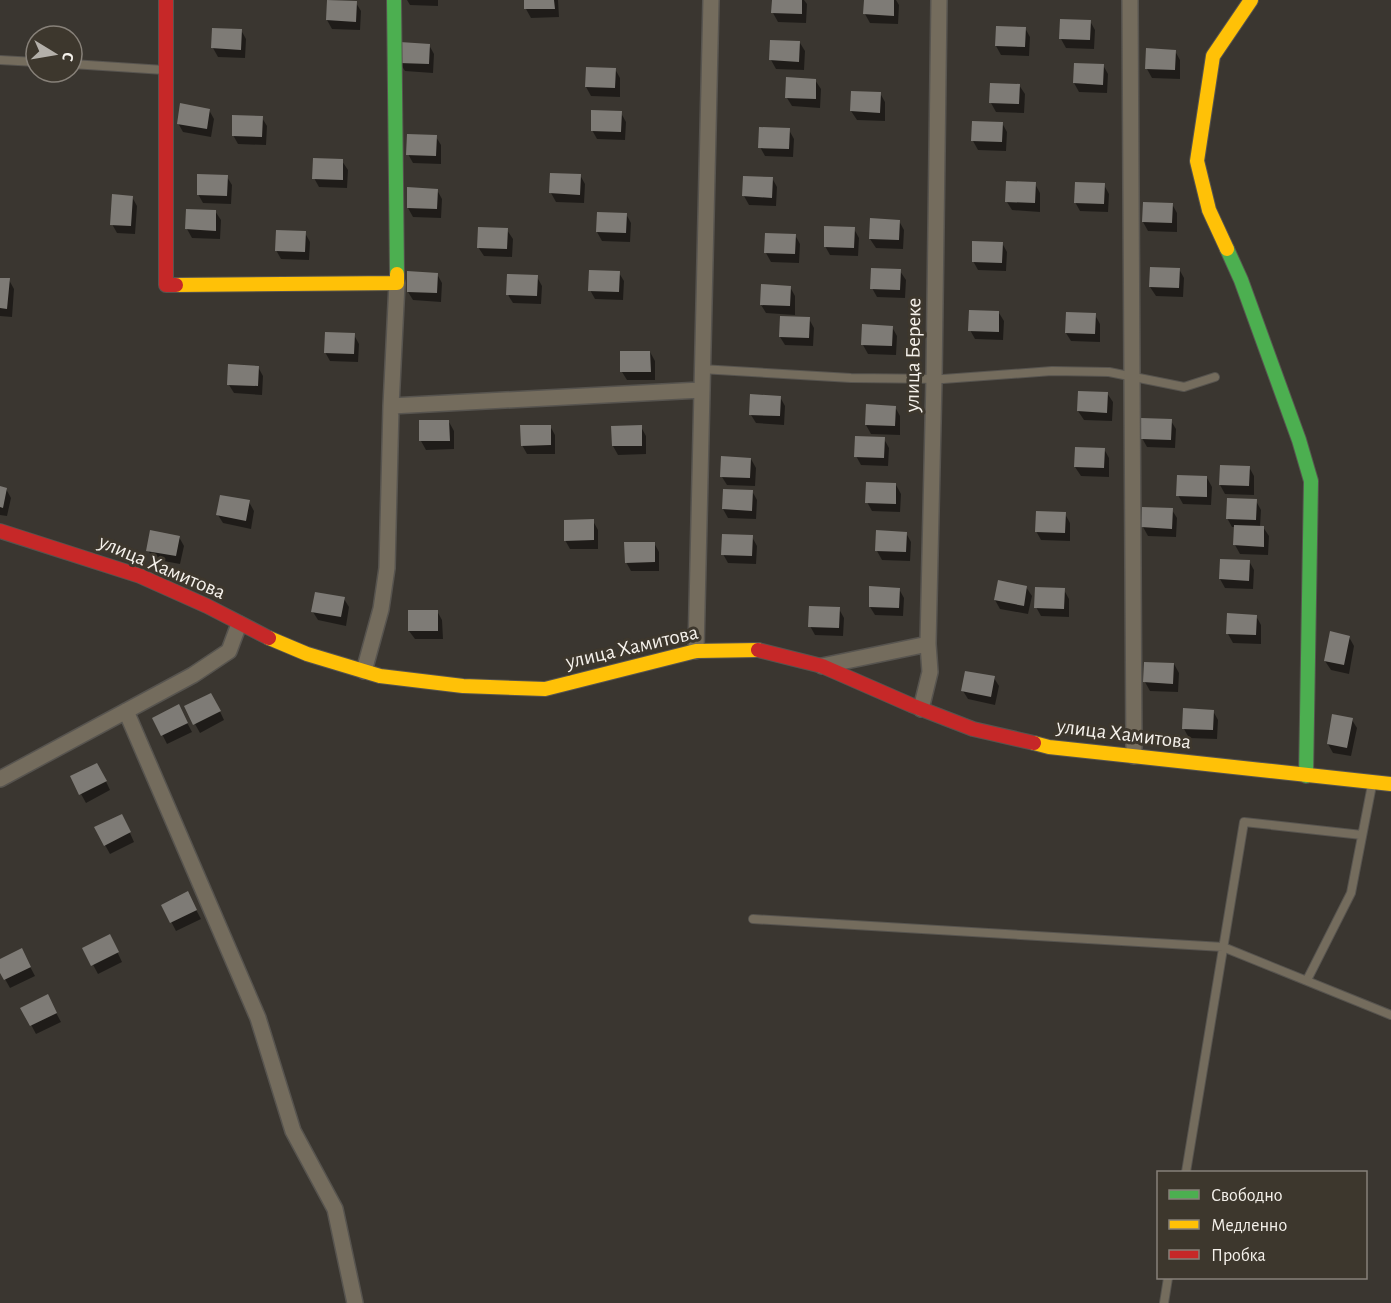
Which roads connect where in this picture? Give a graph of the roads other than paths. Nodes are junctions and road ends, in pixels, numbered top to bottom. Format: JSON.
{"nodes":[{"id":1,"x":166,"y":0,"type":"edge"},
{"id":2,"x":394,"y":0,"type":"edge"},
{"id":3,"x":711,"y":0,"type":"edge"},
{"id":4,"x":939,"y":0,"type":"edge"},
{"id":5,"x":1130,"y":0,"type":"edge"},
{"id":6,"x":1251,"y":0,"type":"edge"},
{"id":7,"x":0,"y":60,"type":"edge"},
{"id":8,"x":24,"y":61,"type":"edge"},
{"id":9,"x":84,"y":65,"type":"edge"},
{"id":10,"x":166,"y":70,"type":"junction"},
{"id":11,"x":397,"y":283,"type":"junction"},
{"id":12,"x":701,"y":369,"type":"junction"},
{"id":13,"x":1132,"y":377,"type":"junction"},
{"id":14,"x":1215,"y":377,"type":"dead end"},
{"id":15,"x":934,"y":379,"type":"junction"},
{"id":16,"x":701,"y":390,"type":"junction"},
{"id":17,"x":391,"y":406,"type":"junction"},
{"id":18,"x":0,"y":531,"type":"edge"},
{"id":19,"x":239,"y":624,"type":"junction"},
{"id":20,"x":928,"y":644,"type":"junction"},
{"id":21,"x":696,"y":651,"type":"junction"},
{"id":22,"x":822,"y":666,"type":"junction"},
{"id":23,"x":364,"y":671,"type":"junction"},
{"id":24,"x":921,"y":709,"type":"junction"},
{"id":25,"x":126,"y":711,"type":"junction"},
{"id":26,"x":1134,"y":756,"type":"junction"},
{"id":27,"x":1306,"y":776,"type":"junction"},
{"id":28,"x":0,"y":779,"type":"edge"},
{"id":29,"x":1372,"y":783,"type":"junction"},
{"id":30,"x":1391,"y":784,"type":"edge"},
{"id":31,"x":1362,"y":835,"type":"junction"},
{"id":32,"x":753,"y":919,"type":"dead end"},
{"id":33,"x":1223,"y":946,"type":"junction"},
{"id":34,"x":1307,"y":980,"type":"junction"},
{"id":35,"x":1391,"y":1015,"type":"edge"},
{"id":36,"x":1186,"y":1171,"type":"edge"},
{"id":37,"x":1168,"y":1279,"type":"edge"},
{"id":38,"x":355,"y":1303,"type":"edge"},
{"id":39,"x":1164,"y":1303,"type":"edge"}],
"edges":[{"from":1,"to":10,"type":"street"},
{"from":2,"to":11,"type":"street"},
{"from":3,"to":12,"type":"street"},
{"from":4,"to":15,"type":"street","name":"улица Береке"},
{"from":5,"to":13,"type":"street"},
{"from":6,"to":27,"type":"street"},
{"from":7,"to":8,"type":"lane"},
{"from":9,"to":10,"type":"lane"},
{"from":10,"to":11,"type":"street"},
{"from":11,"to":17,"type":"street"},
{"from":12,"to":15,"type":"lane"},
{"from":12,"to":16,"type":"street"},
{"from":13,"to":14,"type":"lane"},
{"from":13,"to":15,"type":"lane"},
{"from":13,"to":26,"type":"street"},
{"from":15,"to":20,"type":"street","name":"улица Береке"},
{"from":16,"to":17,"type":"street"},
{"from":16,"to":21,"type":"street"},
{"from":17,"to":23,"type":"street"},
{"from":18,"to":19,"type":"street","name":"улица Хамитова"},
{"from":19,"to":23,"type":"street","name":"улица Хамитова"},
{"from":19,"to":25,"type":"street"},
{"from":20,"to":22,"type":"street"},
{"from":20,"to":24,"type":"street","name":"улица Береке"},
{"from":21,"to":22,"type":"street","name":"улица Хамитова"},
{"from":21,"to":23,"type":"street","name":"улица Хамитова"},
{"from":22,"to":24,"type":"street","name":"улица Хамитова"},
{"from":24,"to":26,"type":"street","name":"улица Хамитова"},
{"from":25,"to":28,"type":"street"},
{"from":25,"to":38,"type":"street"},
{"from":26,"to":27,"type":"street","name":"улица Хамитова"},
{"from":27,"to":29,"type":"street","name":"улица Хамитова"},
{"from":29,"to":30,"type":"street","name":"улица Хамитова"},
{"from":29,"to":31,"type":"lane"},
{"from":31,"to":33,"type":"lane"},
{"from":31,"to":34,"type":"lane"},
{"from":32,"to":33,"type":"lane"},
{"from":33,"to":34,"type":"lane"},
{"from":33,"to":36,"type":"lane"},
{"from":34,"to":35,"type":"lane"},
{"from":37,"to":39,"type":"lane"}]}
